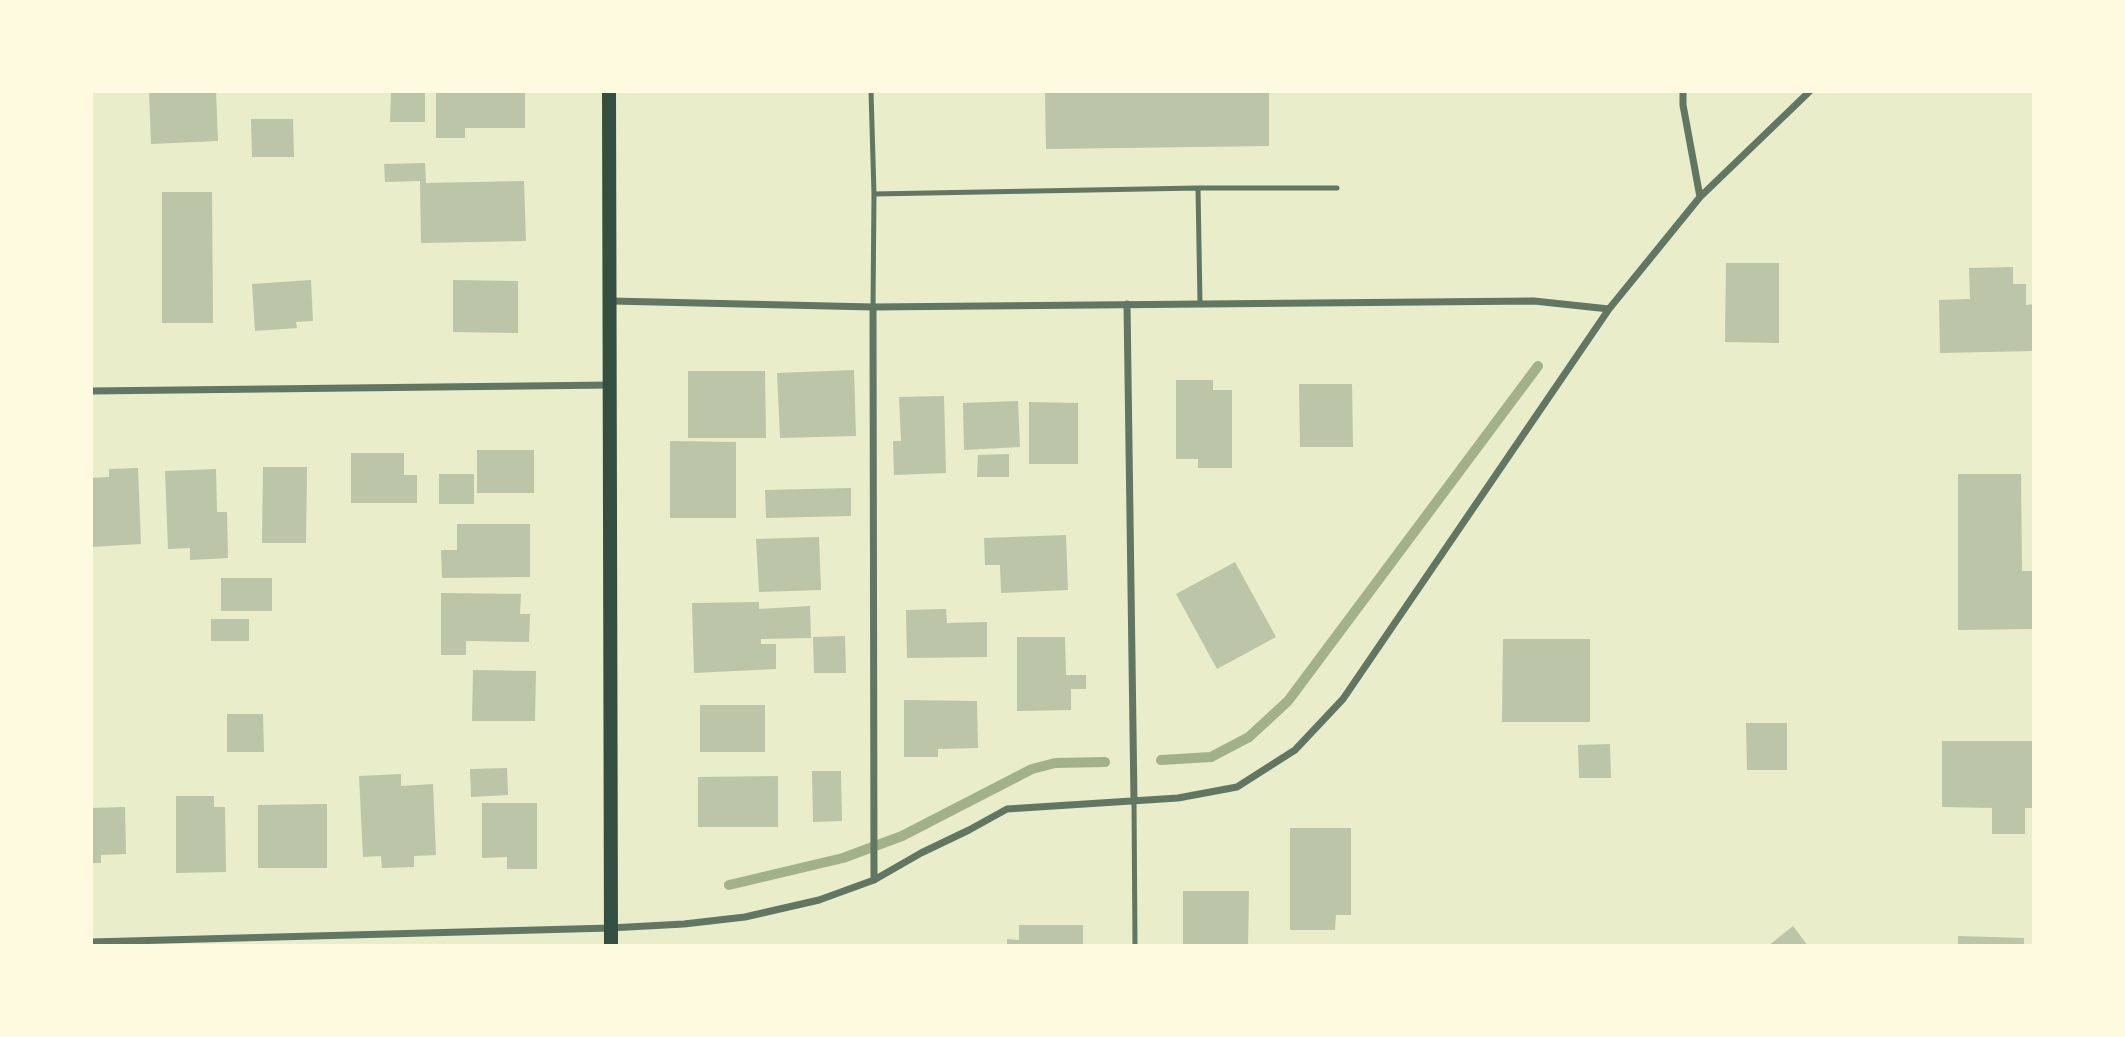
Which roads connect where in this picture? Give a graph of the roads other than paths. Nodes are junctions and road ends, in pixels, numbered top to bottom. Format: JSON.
{"nodes":[{"id":1,"x":609,"y":91,"type":"edge"},
{"id":2,"x":871,"y":91,"type":"edge"},
{"id":3,"x":1683,"y":91,"type":"edge"},
{"id":4,"x":1810,"y":91,"type":"edge"},
{"id":5,"x":1198,"y":188,"type":"junction"},
{"id":6,"x":1337,"y":188,"type":"dead end"},
{"id":7,"x":874,"y":194,"type":"junction"},
{"id":8,"x":1700,"y":197,"type":"junction"},
{"id":9,"x":611,"y":302,"type":"junction"},
{"id":10,"x":1200,"y":303,"type":"junction"},
{"id":11,"x":1127,"y":304,"type":"junction"},
{"id":12,"x":873,"y":307,"type":"junction"},
{"id":13,"x":1609,"y":309,"type":"junction"},
{"id":14,"x":611,"y":385,"type":"junction"},
{"id":15,"x":91,"y":391,"type":"edge"},
{"id":16,"x":1134,"y":801,"type":"junction"},
{"id":17,"x":874,"y":880,"type":"junction"},
{"id":18,"x":610,"y":928,"type":"junction"},
{"id":19,"x":91,"y":942,"type":"edge"},
{"id":20,"x":611,"y":946,"type":"edge"},
{"id":21,"x":1135,"y":946,"type":"edge"}],
"edges":[{"from":1,"to":9,"type":"main road"},
{"from":2,"to":7,"type":"lane"},
{"from":3,"to":8,"type":"street"},
{"from":4,"to":8,"type":"street"},
{"from":5,"to":6,"type":"lane"},
{"from":5,"to":7,"type":"lane"},
{"from":5,"to":10,"type":"lane"},
{"from":7,"to":12,"type":"lane"},
{"from":8,"to":13,"type":"street"},
{"from":9,"to":12,"type":"street"},
{"from":9,"to":14,"type":"main road"},
{"from":10,"to":11,"type":"street"},
{"from":10,"to":13,"type":"street"},
{"from":11,"to":12,"type":"street"},
{"from":11,"to":16,"type":"street"},
{"from":12,"to":17,"type":"street"},
{"from":13,"to":16,"type":"street"},
{"from":14,"to":15,"type":"street"},
{"from":14,"to":18,"type":"main road"},
{"from":16,"to":17,"type":"street"},
{"from":16,"to":21,"type":"lane"},
{"from":17,"to":18,"type":"street"},
{"from":18,"to":19,"type":"street"},
{"from":18,"to":20,"type":"main road"}]}
